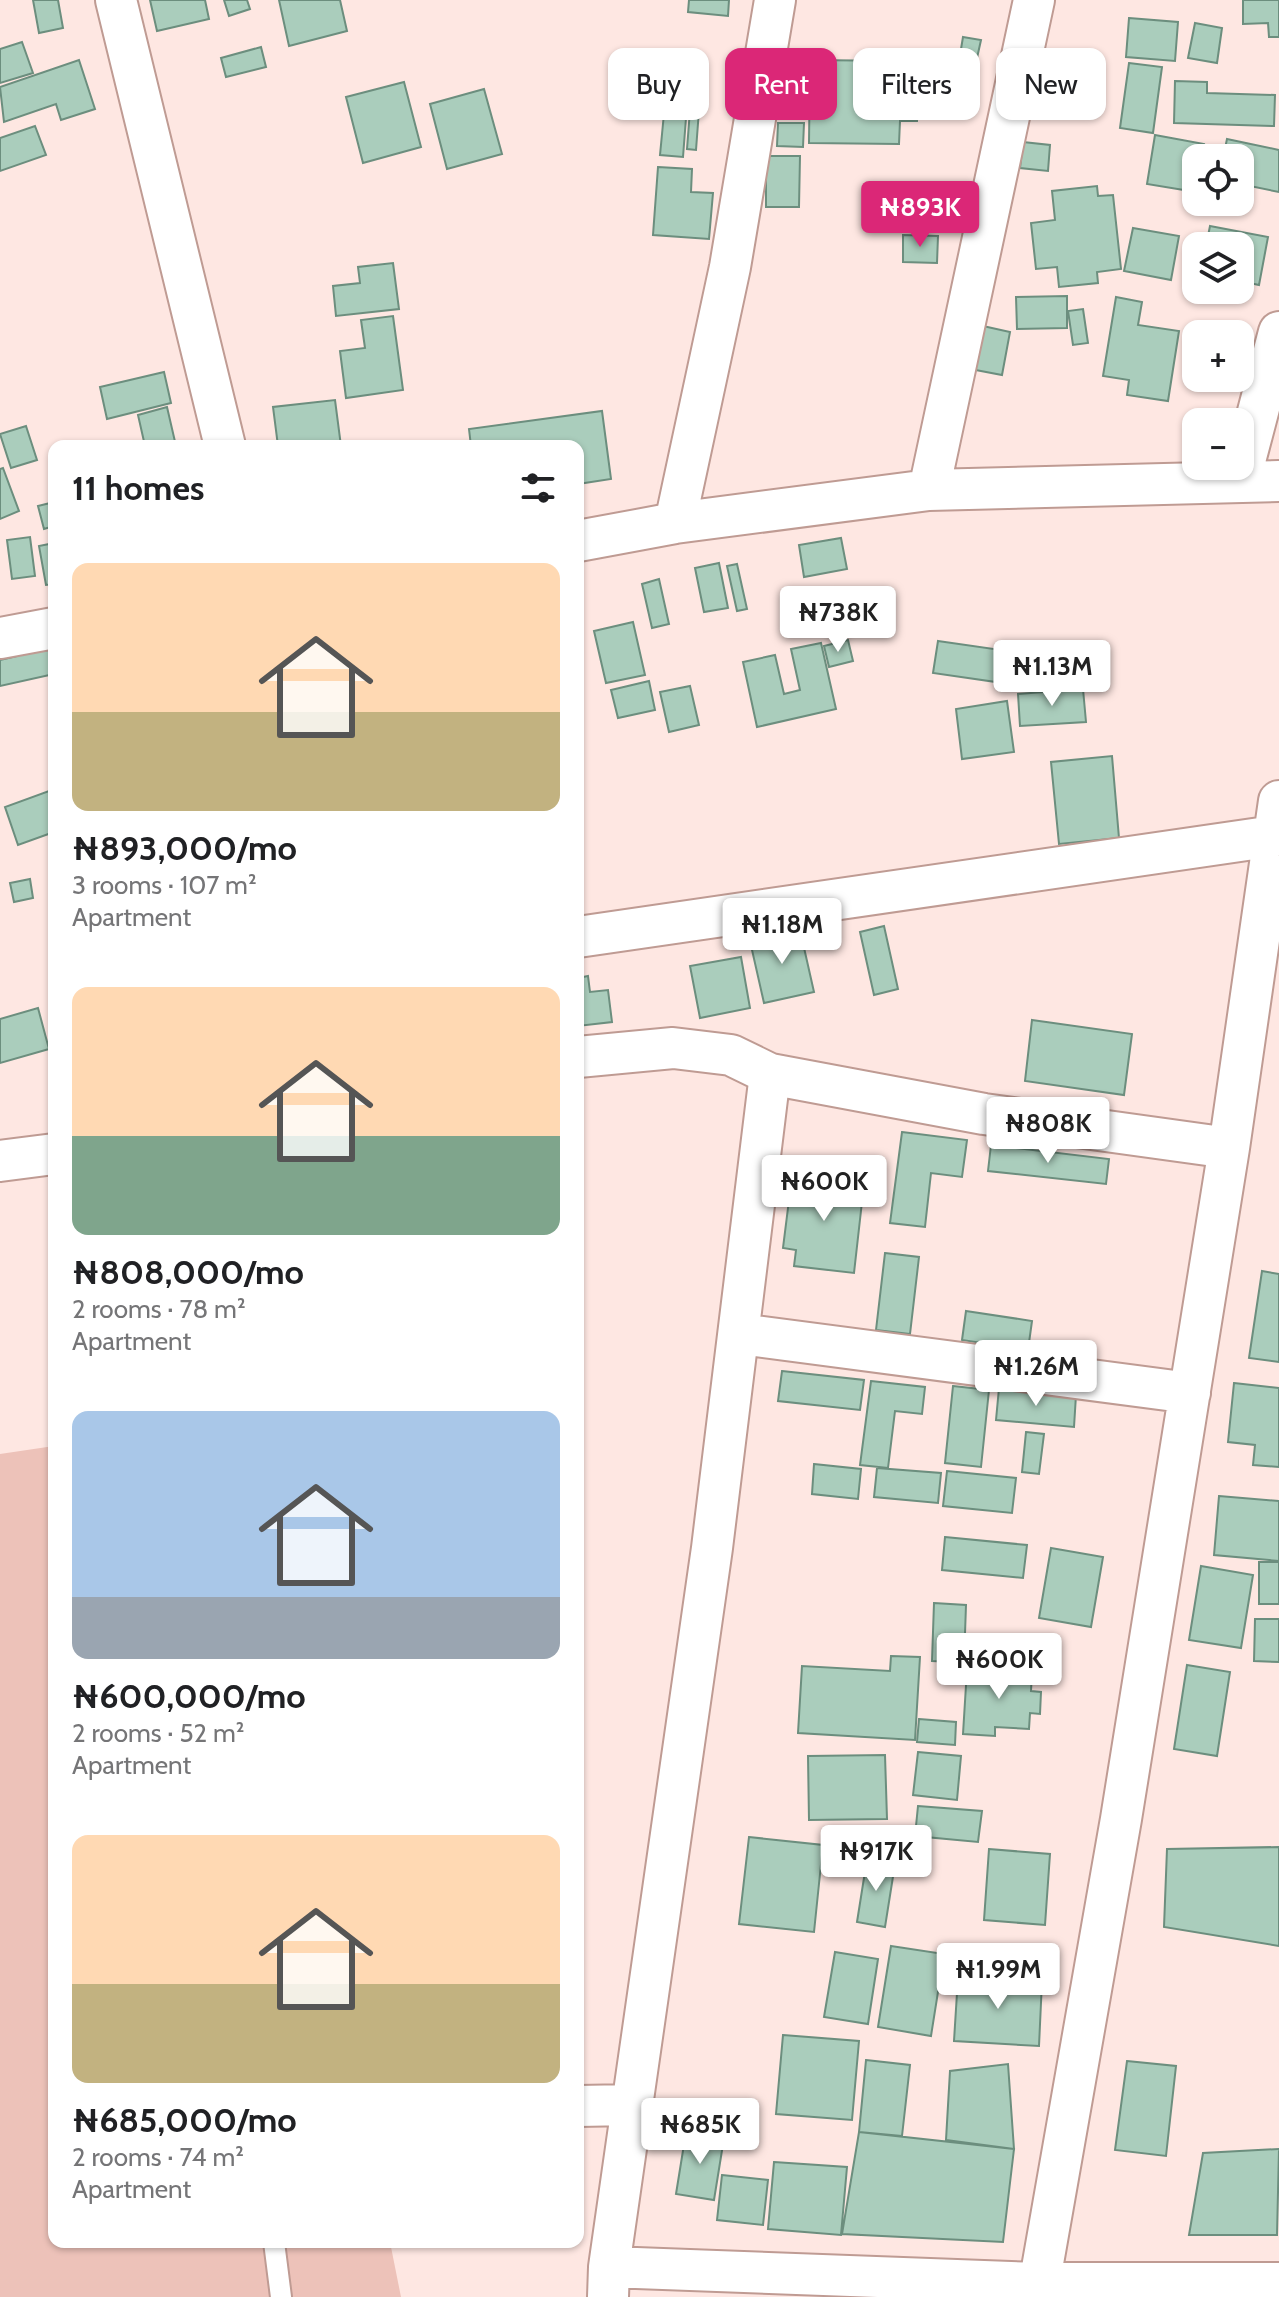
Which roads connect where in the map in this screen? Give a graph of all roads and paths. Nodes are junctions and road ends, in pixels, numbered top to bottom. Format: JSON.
{"nodes":[{"id":1,"x":116,"y":0,"type":"edge"},
{"id":2,"x":775,"y":0,"type":"edge"},
{"id":3,"x":1034,"y":0,"type":"edge"},
{"id":4,"x":1279,"y":332,"type":"edge"},
{"id":5,"x":1254,"y":427,"type":"edge"},
{"id":6,"x":224,"y":440,"type":"edge"},
{"id":7,"x":1240,"y":480,"type":"joint"},
{"id":8,"x":1279,"y":481,"type":"edge"},
{"id":9,"x":929,"y":490,"type":"junction"},
{"id":10,"x":675,"y":523,"type":"junction"},
{"id":11,"x":584,"y":540,"type":"edge"},
{"id":12,"x":48,"y":629,"type":"edge"},
{"id":13,"x":0,"y":638,"type":"edge"},
{"id":14,"x":1276,"y":818,"type":"edge"},
{"id":15,"x":584,"y":936,"type":"edge"},
{"id":16,"x":584,"y":1056,"type":"edge"},
{"id":17,"x":770,"y":1074,"type":"junction"},
{"id":18,"x":1229,"y":1148,"type":"junction"},
{"id":19,"x":48,"y":1155,"type":"edge"},
{"id":20,"x":0,"y":1161,"type":"edge"},
{"id":21,"x":740,"y":1334,"type":"junction"},
{"id":22,"x":1190,"y":1393,"type":"junction"},
{"id":23,"x":632,"y":2105,"type":"junction"},
{"id":24,"x":584,"y":2106,"type":"edge"},
{"id":25,"x":275,"y":2248,"type":"edge"},
{"id":26,"x":608,"y":2282,"type":"edge"},
{"id":27,"x":1279,"y":2283,"type":"edge"},
{"id":28,"x":1038,"y":2290,"type":"edge"},
{"id":29,"x":281,"y":2297,"type":"edge"}],
"edges":[{"from":1,"to":6,"type":"street"},
{"from":2,"to":10,"type":"street"},
{"from":3,"to":9,"type":"street"},
{"from":4,"to":5,"type":"street"},
{"from":7,"to":8,"type":"street"},
{"from":7,"to":9,"type":"street"},
{"from":9,"to":10,"type":"street"},
{"from":10,"to":11,"type":"street"},
{"from":12,"to":13,"type":"street"},
{"from":14,"to":15,"type":"street"},
{"from":14,"to":18,"type":"street"},
{"from":16,"to":17,"type":"street"},
{"from":17,"to":18,"type":"street"},
{"from":17,"to":21,"type":"street"},
{"from":18,"to":22,"type":"street"},
{"from":19,"to":20,"type":"street"},
{"from":21,"to":22,"type":"street"},
{"from":21,"to":23,"type":"street"},
{"from":22,"to":28,"type":"street"},
{"from":23,"to":24,"type":"street"},
{"from":23,"to":26,"type":"street"},
{"from":25,"to":29,"type":"lane"},
{"from":26,"to":28,"type":"street"},
{"from":27,"to":28,"type":"street"}]}
